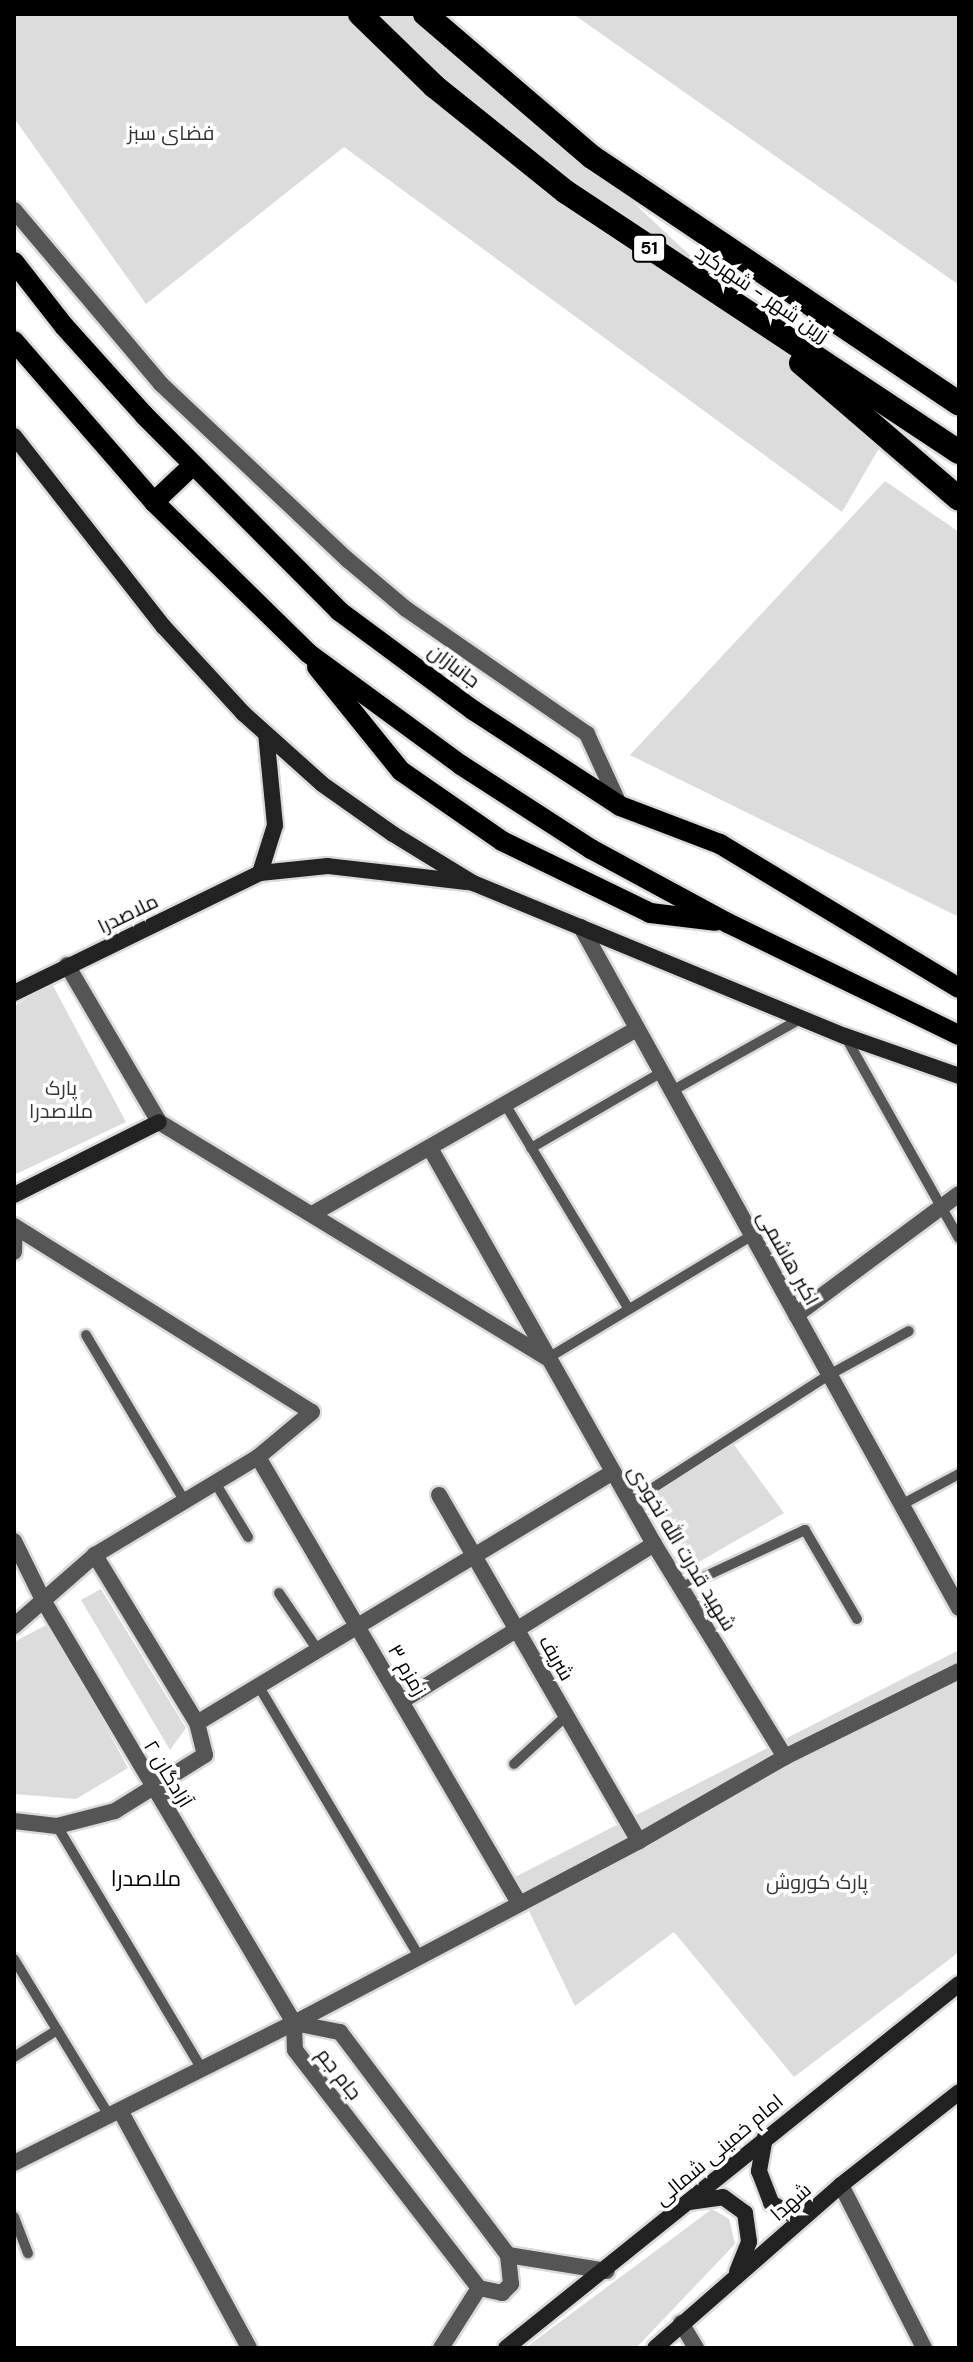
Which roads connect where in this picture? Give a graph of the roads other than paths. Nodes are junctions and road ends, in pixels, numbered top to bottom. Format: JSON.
{"nodes":[{"id":1,"x":360,"y":14,"type":"edge"},
{"id":2,"x":425,"y":14,"type":"edge"},
{"id":3,"x":14,"y":210,"type":"edge"},
{"id":4,"x":14,"y":262,"type":"edge"},
{"id":5,"x":743,"y":311,"type":"junction"},
{"id":6,"x":14,"y":341,"type":"edge"},
{"id":7,"x":959,"y":404,"type":"edge"},
{"id":8,"x":14,"y":436,"type":"edge"},
{"id":9,"x":959,"y":452,"type":"edge"},
{"id":10,"x":192,"y":466,"type":"junction"},
{"id":11,"x":959,"y":499,"type":"edge"},
{"id":12,"x":154,"y":502,"type":"junction"},
{"id":13,"x":308,"y":653,"type":"junction"},
{"id":14,"x":266,"y":734,"type":"junction"},
{"id":15,"x":620,"y":806,"type":"junction"},
{"id":16,"x":260,"y":873,"type":"junction"},
{"id":17,"x":473,"y":883,"type":"junction"},
{"id":18,"x":728,"y":923,"type":"junction"},
{"id":19,"x":581,"y":927,"type":"junction"},
{"id":20,"x":67,"y":965,"type":"junction"},
{"id":21,"x":959,"y":988,"type":"edge"},
{"id":22,"x":14,"y":993,"type":"edge"},
{"id":23,"x":802,"y":1018,"type":"junction"},
{"id":24,"x":636,"y":1029,"type":"junction"},
{"id":25,"x":959,"y":1035,"type":"edge"},
{"id":26,"x":845,"y":1036,"type":"junction"},
{"id":27,"x":662,"y":1072,"type":"junction"},
{"id":28,"x":959,"y":1076,"type":"edge"},
{"id":29,"x":672,"y":1091,"type":"junction"},
{"id":30,"x":505,"y":1104,"type":"junction"},
{"id":31,"x":159,"y":1122,"type":"junction"},
{"id":32,"x":430,"y":1148,"type":"junction"},
{"id":33,"x":531,"y":1148,"type":"junction"},
{"id":34,"x":959,"y":1194,"type":"edge"},
{"id":35,"x":14,"y":1195,"type":"edge"},
{"id":36,"x":943,"y":1209,"type":"junction"},
{"id":37,"x":314,"y":1213,"type":"junction"},
{"id":38,"x":14,"y":1227,"type":"edge"},
{"id":39,"x":753,"y":1235,"type":"junction"},
{"id":40,"x":959,"y":1238,"type":"edge"},
{"id":41,"x":14,"y":1252,"type":"edge"},
{"id":42,"x":628,"y":1308,"type":"junction"},
{"id":43,"x":796,"y":1315,"type":"junction"},
{"id":44,"x":909,"y":1331,"type":"dead end"},
{"id":45,"x":86,"y":1335,"type":"dead end"},
{"id":46,"x":548,"y":1358,"type":"junction"},
{"id":47,"x":829,"y":1375,"type":"junction"},
{"id":48,"x":258,"y":1457,"type":"junction"},
{"id":49,"x":613,"y":1472,"type":"junction"},
{"id":50,"x":959,"y":1474,"type":"edge"},
{"id":51,"x":216,"y":1484,"type":"junction"},
{"id":52,"x":439,"y":1495,"type":"dead end"},
{"id":53,"x":184,"y":1500,"type":"junction"},
{"id":54,"x":631,"y":1502,"type":"junction"},
{"id":55,"x":901,"y":1505,"type":"junction"},
{"id":56,"x":248,"y":1537,"type":"dead end"},
{"id":57,"x":14,"y":1541,"type":"edge"},
{"id":58,"x":654,"y":1544,"type":"junction"},
{"id":59,"x":95,"y":1555,"type":"junction"},
{"id":60,"x":473,"y":1556,"type":"junction"},
{"id":61,"x":680,"y":1588,"type":"junction"},
{"id":62,"x":279,"y":1593,"type":"dead end"},
{"id":63,"x":43,"y":1600,"type":"junction"},
{"id":64,"x":959,"y":1608,"type":"edge"},
{"id":65,"x":857,"y":1619,"type":"dead end"},
{"id":66,"x":14,"y":1626,"type":"edge"},
{"id":67,"x":358,"y":1626,"type":"junction"},
{"id":68,"x":516,"y":1630,"type":"junction"},
{"id":69,"x":317,"y":1649,"type":"junction"},
{"id":70,"x":959,"y":1671,"type":"edge"},
{"id":71,"x":258,"y":1685,"type":"junction"},
{"id":72,"x":402,"y":1701,"type":"junction"},
{"id":73,"x":566,"y":1716,"type":"junction"},
{"id":74,"x":197,"y":1723,"type":"junction"},
{"id":75,"x":785,"y":1757,"type":"junction"},
{"id":76,"x":514,"y":1764,"type":"dead end"},
{"id":77,"x":152,"y":1786,"type":"junction"},
{"id":78,"x":14,"y":1821,"type":"edge"},
{"id":79,"x":57,"y":1826,"type":"junction"},
{"id":80,"x":639,"y":1841,"type":"junction"},
{"id":81,"x":519,"y":1903,"type":"junction"},
{"id":82,"x":419,"y":1956,"type":"junction"},
{"id":83,"x":14,"y":1959,"type":"edge"},
{"id":84,"x":959,"y":1984,"type":"edge"},
{"id":85,"x":294,"y":2023,"type":"junction"},
{"id":86,"x":57,"y":2030,"type":"junction"},
{"id":87,"x":14,"y":2057,"type":"edge"},
{"id":88,"x":202,"y":2069,"type":"junction"},
{"id":89,"x":959,"y":2092,"type":"edge"},
{"id":90,"x":115,"y":2115,"type":"junction"},
{"id":91,"x":765,"y":2137,"type":"junction"},
{"id":92,"x":14,"y":2163,"type":"edge"},
{"id":93,"x":841,"y":2185,"type":"junction"},
{"id":94,"x":687,"y":2203,"type":"junction"},
{"id":95,"x":816,"y":2206,"type":"junction"},
{"id":96,"x":14,"y":2217,"type":"edge"},
{"id":97,"x":28,"y":2253,"type":"dead end"},
{"id":98,"x":508,"y":2255,"type":"junction"},
{"id":99,"x":607,"y":2271,"type":"junction"},
{"id":100,"x":735,"y":2277,"type":"junction"},
{"id":101,"x":479,"y":2288,"type":"junction"},
{"id":102,"x":681,"y":2323,"type":"junction"},
{"id":103,"x":249,"y":2348,"type":"edge"},
{"id":104,"x":441,"y":2348,"type":"edge"},
{"id":105,"x":506,"y":2348,"type":"edge"},
{"id":106,"x":655,"y":2348,"type":"edge"},
{"id":107,"x":696,"y":2348,"type":"edge"},
{"id":108,"x":924,"y":2348,"type":"edge"}],
"edges":[{"from":1,"to":5,"type":"highway","name":"زرین شهر - شهرکرد","number":"51"},
{"from":2,"to":7,"type":"highway","name":"زرین شهر - شهرکرد","number":"51"},
{"from":3,"to":15,"type":"street"},
{"from":4,"to":10,"type":"main road","name":"جانبازان"},
{"from":5,"to":9,"type":"highway","name":"زرین شهر - شهرکرد","number":"51"},
{"from":5,"to":11,"type":"highway"},
{"from":6,"to":12,"type":"main road"},
{"from":8,"to":14,"type":"main road"},
{"from":10,"to":12,"type":"main road"},
{"from":10,"to":15,"type":"main road","name":"جانبازان"},
{"from":12,"to":13,"type":"main road"},
{"from":13,"to":18,"type":"main road"},
{"from":13,"to":18,"type":"main road"},
{"from":14,"to":16,"type":"main road"},
{"from":14,"to":17,"type":"main road"},
{"from":15,"to":21,"type":"main road","name":"جانبازان"},
{"from":16,"to":17,"type":"main road","name":"ملاصدرا"},
{"from":16,"to":20,"type":"main road","name":"ملاصدرا"},
{"from":17,"to":19,"type":"main road"},
{"from":18,"to":25,"type":"main road"},
{"from":19,"to":23,"type":"main road"},
{"from":19,"to":24,"type":"street","name":"اکبر هاشمی"},
{"from":20,"to":22,"type":"main road","name":"ملاصدرا"},
{"from":20,"to":31,"type":"street"},
{"from":23,"to":26,"type":"main road"},
{"from":23,"to":29,"type":"lane"},
{"from":24,"to":27,"type":"street","name":"اکبر هاشمی"},
{"from":24,"to":30,"type":"street"},
{"from":26,"to":28,"type":"main road"},
{"from":26,"to":36,"type":"lane"},
{"from":27,"to":29,"type":"street","name":"اکبر هاشمی"},
{"from":27,"to":33,"type":"lane"},
{"from":29,"to":39,"type":"street","name":"اکبر هاشمی"},
{"from":30,"to":32,"type":"street"},
{"from":30,"to":33,"type":"lane"},
{"from":31,"to":35,"type":"main road"},
{"from":31,"to":37,"type":"street"},
{"from":32,"to":37,"type":"street"},
{"from":32,"to":46,"type":"street","name":"شهید قدرت الله نخودی"},
{"from":33,"to":42,"type":"lane"},
{"from":34,"to":36,"type":"street"},
{"from":36,"to":40,"type":"lane"},
{"from":36,"to":43,"type":"street"},
{"from":37,"to":46,"type":"street"},
{"from":38,"to":41,"type":"street"},
{"from":38,"to":48,"type":"street"},
{"from":39,"to":42,"type":"lane"},
{"from":39,"to":43,"type":"street","name":"اکبر هاشمی"},
{"from":42,"to":46,"type":"lane"},
{"from":43,"to":47,"type":"street","name":"اکبر هاشمی"},
{"from":44,"to":47,"type":"lane"},
{"from":45,"to":53,"type":"lane"},
{"from":46,"to":49,"type":"street","name":"شهید قدرت الله نخودی"},
{"from":47,"to":54,"type":"lane"},
{"from":47,"to":55,"type":"street","name":"اکبر هاشمی"},
{"from":48,"to":51,"type":"street"},
{"from":48,"to":67,"type":"street","name":"زمزم ۳"},
{"from":49,"to":54,"type":"street","name":"شهید قدرت الله نخودی"},
{"from":49,"to":60,"type":"street"},
{"from":50,"to":55,"type":"lane"},
{"from":51,"to":53,"type":"street"},
{"from":51,"to":56,"type":"lane"},
{"from":52,"to":60,"type":"street","name":"شریف"},
{"from":53,"to":59,"type":"street"},
{"from":54,"to":58,"type":"street","name":"شهید قدرت الله نخودی"},
{"from":55,"to":64,"type":"street","name":"اکبر هاشمی"},
{"from":57,"to":63,"type":"street","name":"آزادگان ۲"},
{"from":58,"to":61,"type":"street","name":"شهید قدرت الله نخودی"},
{"from":58,"to":68,"type":"street"},
{"from":59,"to":63,"type":"street"},
{"from":59,"to":74,"type":"street"},
{"from":60,"to":67,"type":"street"},
{"from":60,"to":68,"type":"street","name":"شریف"},
{"from":61,"to":65,"type":"lane"},
{"from":61,"to":75,"type":"street","name":"شهید قدرت الله نخودی"},
{"from":62,"to":69,"type":"lane"},
{"from":63,"to":66,"type":"street"},
{"from":63,"to":77,"type":"street","name":"آزادگان ۲"},
{"from":67,"to":69,"type":"street"},
{"from":67,"to":72,"type":"street","name":"زمزم ۳"},
{"from":68,"to":72,"type":"street"},
{"from":68,"to":73,"type":"street","name":"شریف"},
{"from":69,"to":71,"type":"street"},
{"from":70,"to":75,"type":"street"},
{"from":71,"to":74,"type":"street"},
{"from":71,"to":82,"type":"lane"},
{"from":72,"to":81,"type":"street","name":"زمزم ۳"},
{"from":73,"to":76,"type":"lane"},
{"from":73,"to":80,"type":"street","name":"شریف"},
{"from":74,"to":77,"type":"street"},
{"from":75,"to":80,"type":"street"},
{"from":77,"to":79,"type":"street"},
{"from":77,"to":85,"type":"street","name":"آزادگان ۲"},
{"from":78,"to":79,"type":"street"},
{"from":79,"to":88,"type":"lane"},
{"from":80,"to":81,"type":"street"},
{"from":81,"to":82,"type":"street"},
{"from":82,"to":85,"type":"street"},
{"from":83,"to":86,"type":"lane"},
{"from":84,"to":91,"type":"main road","name":"امام خمینی شمالی"},
{"from":85,"to":88,"type":"street"},
{"from":85,"to":98,"type":"street","name":"جام جم"},
{"from":85,"to":101,"type":"street","name":"جام جم"},
{"from":86,"to":87,"type":"lane"},
{"from":86,"to":90,"type":"lane"},
{"from":88,"to":90,"type":"street"},
{"from":89,"to":93,"type":"main road","name":"شهدا"},
{"from":90,"to":92,"type":"street"},
{"from":90,"to":103,"type":"street"},
{"from":91,"to":94,"type":"main road","name":"امام خمینی شمالی"},
{"from":91,"to":95,"type":"main road"},
{"from":93,"to":95,"type":"main road","name":"شهدا"},
{"from":93,"to":108,"type":"street"},
{"from":94,"to":99,"type":"main road","name":"امام خمینی شمالی"},
{"from":94,"to":100,"type":"main road"},
{"from":95,"to":100,"type":"main road","name":"شهدا"},
{"from":96,"to":97,"type":"lane"},
{"from":98,"to":99,"type":"street"},
{"from":98,"to":101,"type":"street"},
{"from":99,"to":105,"type":"main road","name":"امام خمینی شمالی"},
{"from":100,"to":102,"type":"main road","name":"شهدا"},
{"from":101,"to":104,"type":"street"},
{"from":102,"to":106,"type":"main road","name":"شهدا"},
{"from":102,"to":107,"type":"street"}]}
